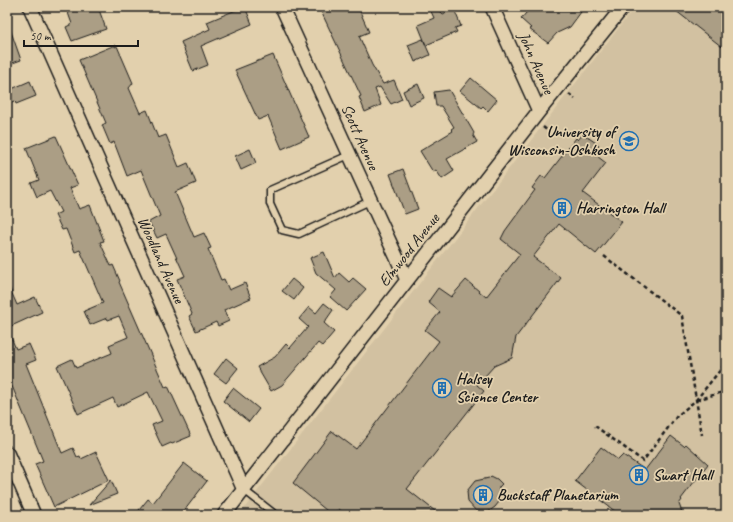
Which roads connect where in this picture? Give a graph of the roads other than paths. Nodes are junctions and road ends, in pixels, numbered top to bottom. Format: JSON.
{"nodes":[{"id":1,"x":30,"y":7,"type":"edge"},
{"id":2,"x":282,"y":7,"type":"edge"},
{"id":3,"x":492,"y":7,"type":"edge"},
{"id":4,"x":623,"y":7,"type":"edge"},
{"id":5,"x":539,"y":111,"type":"junction"},
{"id":6,"x":349,"y":155,"type":"junction"},
{"id":7,"x":370,"y":201,"type":"junction"},
{"id":8,"x":406,"y":280,"type":"junction"},
{"id":9,"x":7,"y":453,"type":"edge"},
{"id":10,"x":244,"y":490,"type":"junction"},
{"id":11,"x":34,"y":515,"type":"edge"},
{"id":12,"x":224,"y":515,"type":"edge"},
{"id":13,"x":276,"y":515,"type":"edge"}],
"edges":[{"from":1,"to":10,"type":"street","name":"Woodland Avenue"},
{"from":2,"to":6,"type":"street","name":"Scott Avenue"},
{"from":3,"to":5,"type":"street","name":"John Avenue"},
{"from":4,"to":5,"type":"street","name":"Elmwood Avenue"},
{"from":5,"to":8,"type":"street","name":"Elmwood Avenue"},
{"from":6,"to":7,"type":"street","name":"Scott Avenue"},
{"from":6,"to":7,"type":"lane"},
{"from":7,"to":8,"type":"street","name":"Scott Avenue"},
{"from":8,"to":10,"type":"street","name":"Elmwood Avenue"},
{"from":9,"to":11,"type":"street"},
{"from":10,"to":12,"type":"street","name":"Elmwood Avenue"},
{"from":10,"to":13,"type":"lane","name":"Woodland Avenue"}]}
